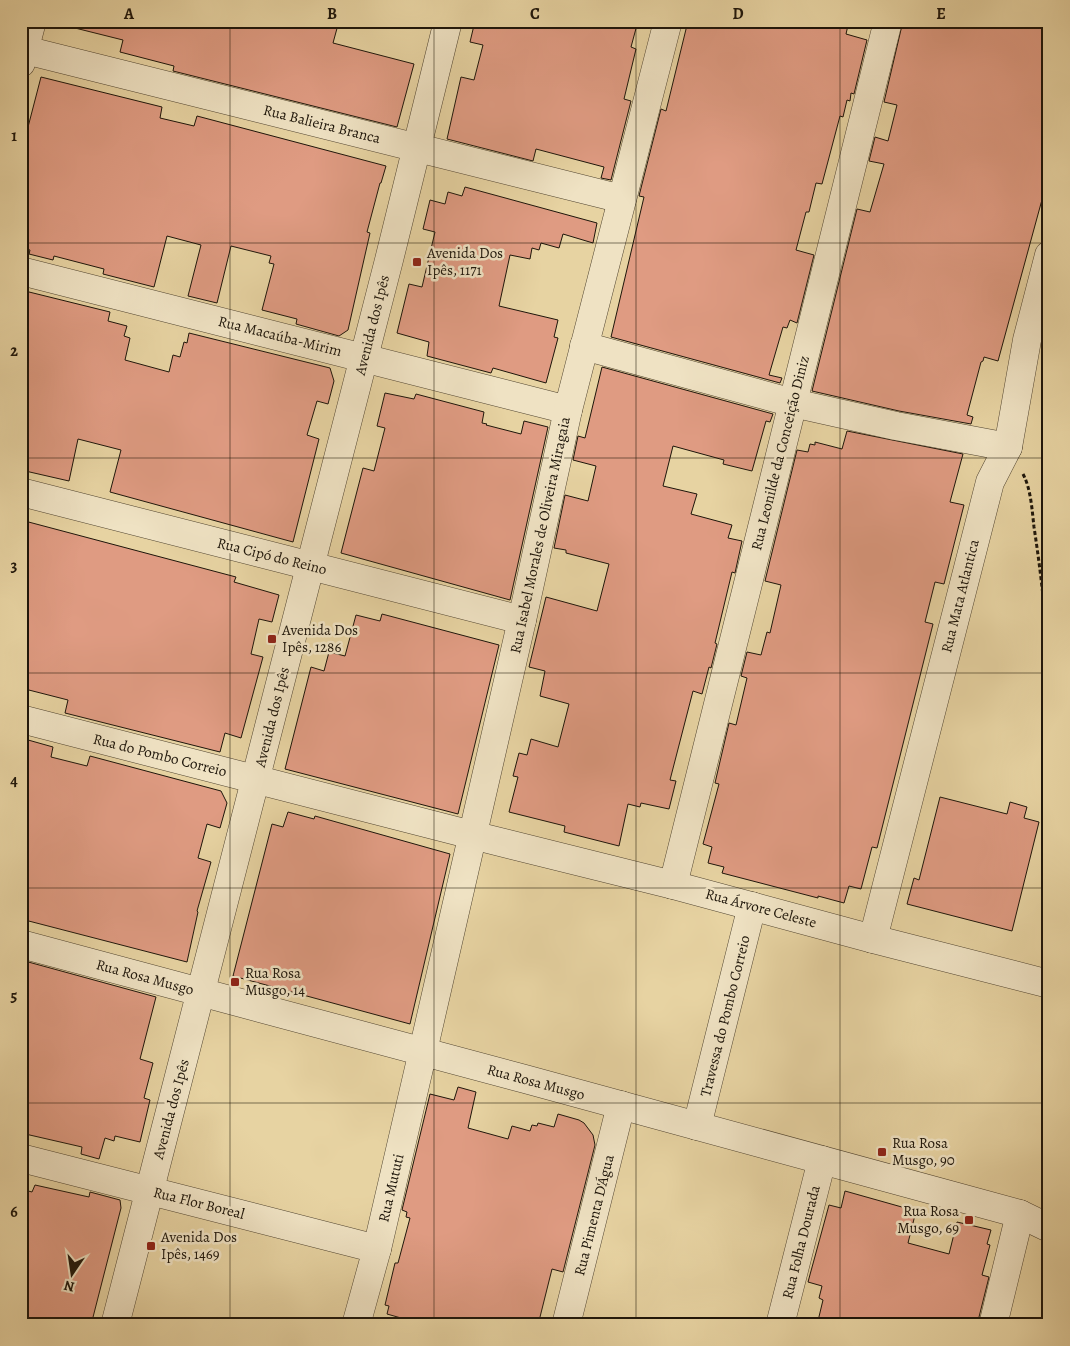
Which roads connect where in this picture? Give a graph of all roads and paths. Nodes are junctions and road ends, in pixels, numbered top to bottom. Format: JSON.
{"nodes":[{"id":1,"x":32,"y":21,"type":"edge"},
{"id":2,"x":448,"y":21,"type":"edge"},
{"id":3,"x":668,"y":21,"type":"edge"},
{"id":4,"x":888,"y":21,"type":"edge"},
{"id":5,"x":22,"y":54,"type":"edge"},
{"id":6,"x":417,"y":148,"type":"junction"},
{"id":7,"x":622,"y":200,"type":"junction"},
{"id":8,"x":1049,"y":255,"type":"edge"},
{"id":9,"x":21,"y":271,"type":"edge"},
{"id":10,"x":584,"y":346,"type":"junction"},
{"id":11,"x":364,"y":358,"type":"junction"},
{"id":12,"x":793,"y":403,"type":"junction"},
{"id":13,"x":568,"y":410,"type":"junction"},
{"id":14,"x":1008,"y":447,"type":"junction"},
{"id":15,"x":21,"y":492,"type":"edge"},
{"id":16,"x":310,"y":566,"type":"junction"},
{"id":17,"x":522,"y":620,"type":"junction"},
{"id":18,"x":1049,"y":666,"type":"edge"},
{"id":19,"x":21,"y":719,"type":"edge"},
{"id":20,"x":256,"y":780,"type":"junction"},
{"id":21,"x":472,"y":835,"type":"junction"},
{"id":22,"x":673,"y":884,"type":"junction"},
{"id":23,"x":752,"y":906,"type":"junction"},
{"id":24,"x":873,"y":939,"type":"junction"},
{"id":25,"x":21,"y":944,"type":"edge"},
{"id":26,"x":1049,"y":984,"type":"edge"},
{"id":27,"x":202,"y":992,"type":"junction"},
{"id":28,"x":423,"y":1051,"type":"junction"},
{"id":29,"x":621,"y":1105,"type":"junction"},
{"id":30,"x":697,"y":1126,"type":"junction"},
{"id":31,"x":21,"y":1158,"type":"edge"},
{"id":32,"x":822,"y":1160,"type":"junction"},
{"id":33,"x":149,"y":1191,"type":"junction"},
{"id":34,"x":1020,"y":1214,"type":"junction"},
{"id":35,"x":1049,"y":1228,"type":"edge"},
{"id":36,"x":377,"y":1249,"type":"junction"},
{"id":37,"x":115,"y":1325,"type":"edge"},
{"id":38,"x":356,"y":1325,"type":"edge"},
{"id":39,"x":566,"y":1325,"type":"edge"},
{"id":40,"x":780,"y":1325,"type":"edge"},
{"id":41,"x":993,"y":1325,"type":"edge"}],
"edges":[{"from":1,"to":5,"type":"street"},
{"from":2,"to":6,"type":"street","name":"Avenida dos Ipês"},
{"from":3,"to":7,"type":"street","name":"Rua Isabel Morales de Oliveira Miragaia"},
{"from":4,"to":12,"type":"street","name":"Rua Leonilde da Conceição Diniz"},
{"from":5,"to":6,"type":"street","name":"Rua Balieira Branca"},
{"from":6,"to":7,"type":"street","name":"Rua Balieira Branca"},
{"from":6,"to":11,"type":"street","name":"Avenida dos Ipês"},
{"from":7,"to":10,"type":"street","name":"Rua Isabel Morales de Oliveira Miragaia"},
{"from":8,"to":14,"type":"street","name":"Rua Mata Atlantica"},
{"from":9,"to":11,"type":"street","name":"Rua Macaúba-Mirim"},
{"from":10,"to":12,"type":"street"},
{"from":10,"to":13,"type":"street","name":"Rua Isabel Morales de Oliveira Miragaia"},
{"from":11,"to":13,"type":"street","name":"Rua Macaúba-Mirim"},
{"from":11,"to":16,"type":"street","name":"Avenida dos Ipês"},
{"from":12,"to":14,"type":"street"},
{"from":12,"to":22,"type":"street","name":"Rua Leonilde da Conceição Diniz"},
{"from":13,"to":17,"type":"street","name":"Rua Isabel Morales de Oliveira Miragaia"},
{"from":14,"to":18,"type":"path"},
{"from":14,"to":24,"type":"street","name":"Rua Mata Atlantica"},
{"from":15,"to":16,"type":"street","name":"Rua Cipó do Reino"},
{"from":16,"to":17,"type":"street","name":"Rua Cipó do Reino"},
{"from":16,"to":20,"type":"street","name":"Avenida dos Ipês"},
{"from":17,"to":21,"type":"street","name":"Rua Isabel Morales de Oliveira Miragaia"},
{"from":19,"to":20,"type":"street","name":"Rua do Pombo Correio"},
{"from":20,"to":21,"type":"street","name":"Rua do Pombo Correio"},
{"from":20,"to":27,"type":"street","name":"Avenida dos Ipês"},
{"from":21,"to":22,"type":"street","name":"Rua Árvore Celeste"},
{"from":21,"to":28,"type":"street","name":"Rua Isabel Morales de Oliveira Miragaia"},
{"from":22,"to":23,"type":"street","name":"Rua Árvore Celeste"},
{"from":23,"to":24,"type":"street","name":"Rua Árvore Celeste"},
{"from":23,"to":30,"type":"street","name":"Travessa do Pombo Correio"},
{"from":24,"to":26,"type":"street","name":"Rua Árvore Celeste"},
{"from":25,"to":27,"type":"street","name":"Rua Rosa Musgo"},
{"from":27,"to":28,"type":"street","name":"Rua Rosa Musgo"},
{"from":27,"to":33,"type":"street","name":"Avenida dos Ipês"},
{"from":28,"to":29,"type":"street","name":"Rua Rosa Musgo"},
{"from":28,"to":36,"type":"street","name":"Rua Mututi"},
{"from":29,"to":30,"type":"street","name":"Rua Rosa Musgo"},
{"from":29,"to":39,"type":"street","name":"Rua Pimenta D'Água"},
{"from":30,"to":32,"type":"street","name":"Rua Rosa Musgo"},
{"from":31,"to":33,"type":"street","name":"Rua Flor Boreal"},
{"from":32,"to":34,"type":"street","name":"Rua Rosa Musgo"},
{"from":32,"to":40,"type":"street","name":"Rua Folha Dourada"},
{"from":33,"to":36,"type":"street","name":"Rua Flor Boreal"},
{"from":33,"to":37,"type":"street","name":"Avenida dos Ipês"},
{"from":34,"to":35,"type":"street","name":"Rua Rosa Musgo"},
{"from":34,"to":41,"type":"street"},
{"from":36,"to":38,"type":"street","name":"Rua Mututi"}]}
